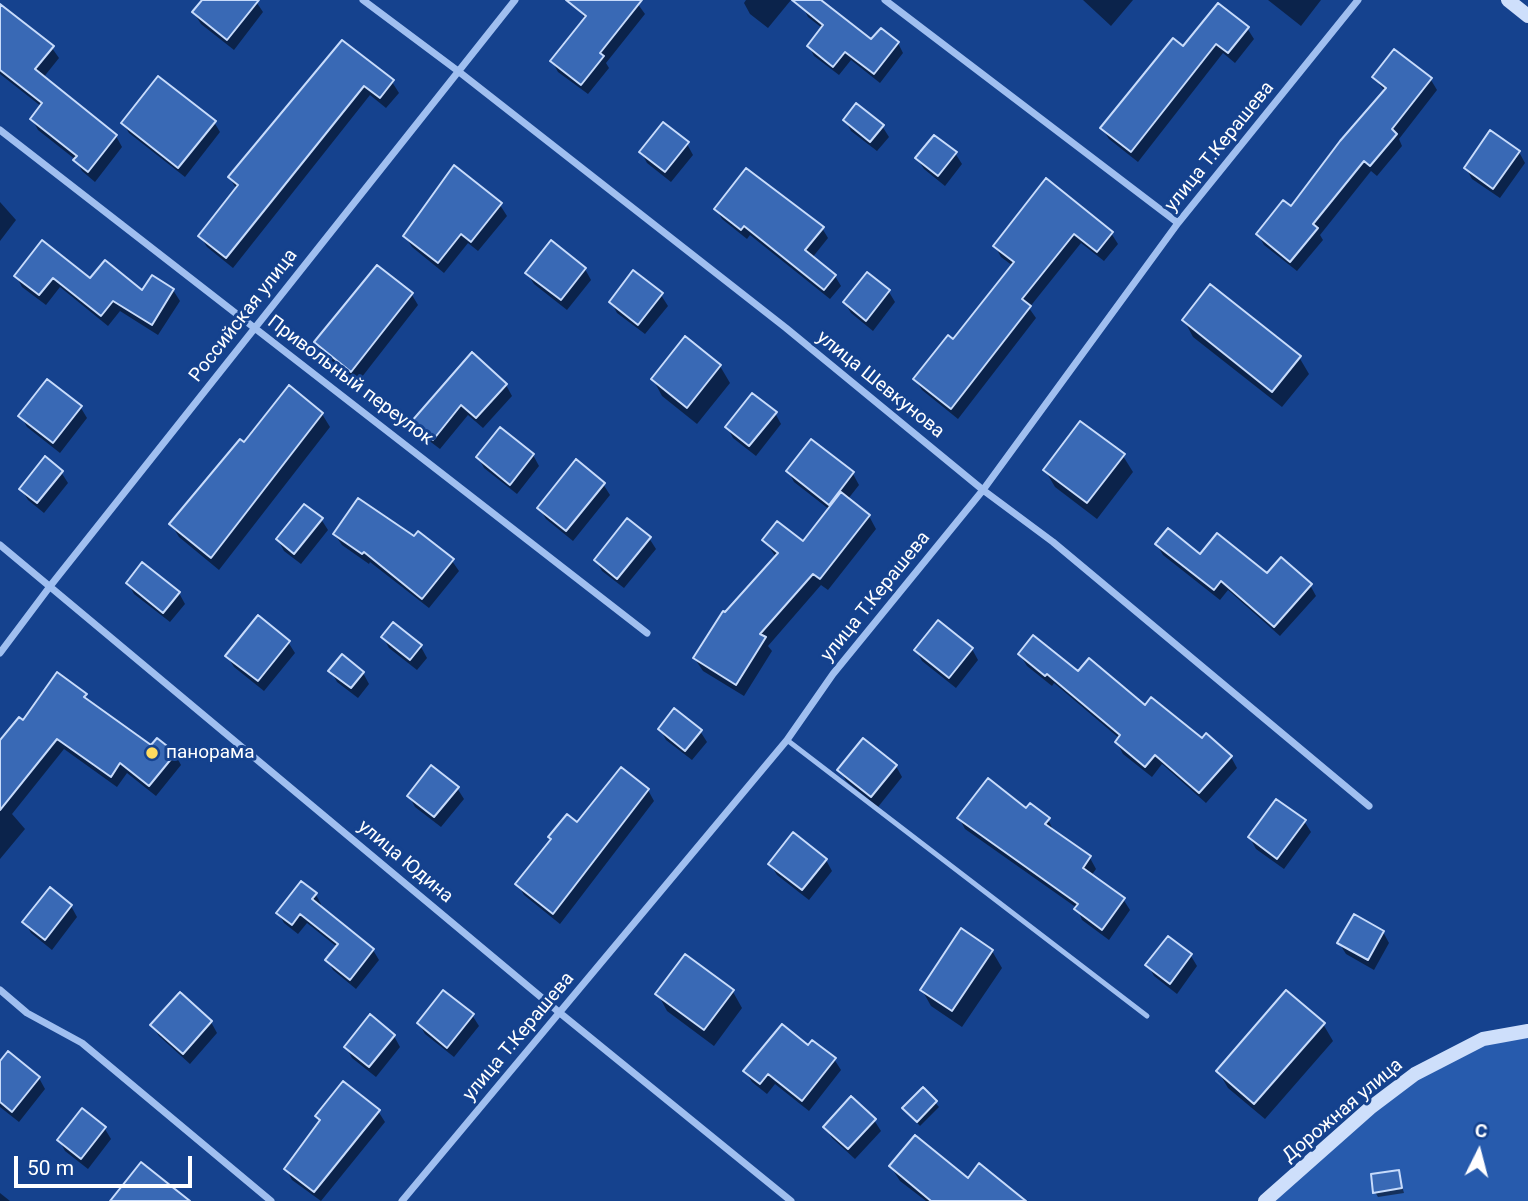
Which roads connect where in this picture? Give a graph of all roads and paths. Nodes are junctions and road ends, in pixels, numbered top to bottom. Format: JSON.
{"nodes":[{"id":1,"x":363,"y":0,"type":"edge"},
{"id":2,"x":515,"y":0,"type":"edge"},
{"id":3,"x":885,"y":0,"type":"edge"},
{"id":4,"x":1358,"y":0,"type":"edge"},
{"id":5,"x":1508,"y":0,"type":"edge"},
{"id":6,"x":1528,"y":16,"type":"edge"},
{"id":7,"x":458,"y":71,"type":"junction"},
{"id":8,"x":0,"y":130,"type":"edge"},
{"id":9,"x":1178,"y":223,"type":"junction"},
{"id":10,"x":254,"y":328,"type":"junction"},
{"id":11,"x":984,"y":490,"type":"junction"},
{"id":12,"x":0,"y":545,"type":"edge"},
{"id":13,"x":51,"y":584,"type":"junction"},
{"id":14,"x":647,"y":633,"type":"dead end"},
{"id":15,"x":0,"y":653,"type":"edge"},
{"id":16,"x":788,"y":740,"type":"junction"},
{"id":17,"x":1368,"y":806,"type":"dead end"},
{"id":18,"x":0,"y":990,"type":"edge"},
{"id":19,"x":560,"y":1013,"type":"junction"},
{"id":20,"x":1147,"y":1016,"type":"dead end"},
{"id":21,"x":1528,"y":1031,"type":"edge"},
{"id":22,"x":271,"y":1201,"type":"edge"},
{"id":23,"x":402,"y":1201,"type":"edge"},
{"id":24,"x":791,"y":1201,"type":"edge"},
{"id":25,"x":1265,"y":1201,"type":"edge"}],
"edges":[{"from":1,"to":7,"type":"street","name":"улица Шевкунова"},
{"from":2,"to":7,"type":"street","name":"Российская улица"},
{"from":3,"to":9,"type":"street"},
{"from":4,"to":9,"type":"street","name":"улица Т.Керашева"},
{"from":5,"to":6,"type":"street"},
{"from":7,"to":10,"type":"street","name":"Российская улица"},
{"from":7,"to":11,"type":"street","name":"улица Шевкунова"},
{"from":8,"to":10,"type":"street","name":"Привольный переулок"},
{"from":9,"to":11,"type":"street","name":"улица Т.Керашева"},
{"from":10,"to":13,"type":"street","name":"Российская улица"},
{"from":10,"to":14,"type":"street","name":"Привольный переулок"},
{"from":11,"to":16,"type":"street","name":"улица Т.Керашева"},
{"from":11,"to":17,"type":"street","name":"улица Шевкунова"},
{"from":12,"to":13,"type":"street","name":"улица Юдина"},
{"from":13,"to":15,"type":"street","name":"Российская улица"},
{"from":13,"to":19,"type":"street","name":"улица Юдина"},
{"from":16,"to":19,"type":"street","name":"улица Т.Керашева"},
{"from":16,"to":20,"type":"lane"},
{"from":18,"to":22,"type":"street"},
{"from":19,"to":23,"type":"street","name":"улица Т.Керашева"},
{"from":19,"to":24,"type":"street","name":"улица Юдина"},
{"from":21,"to":25,"type":"street","name":"Дорожная улица"}]}
